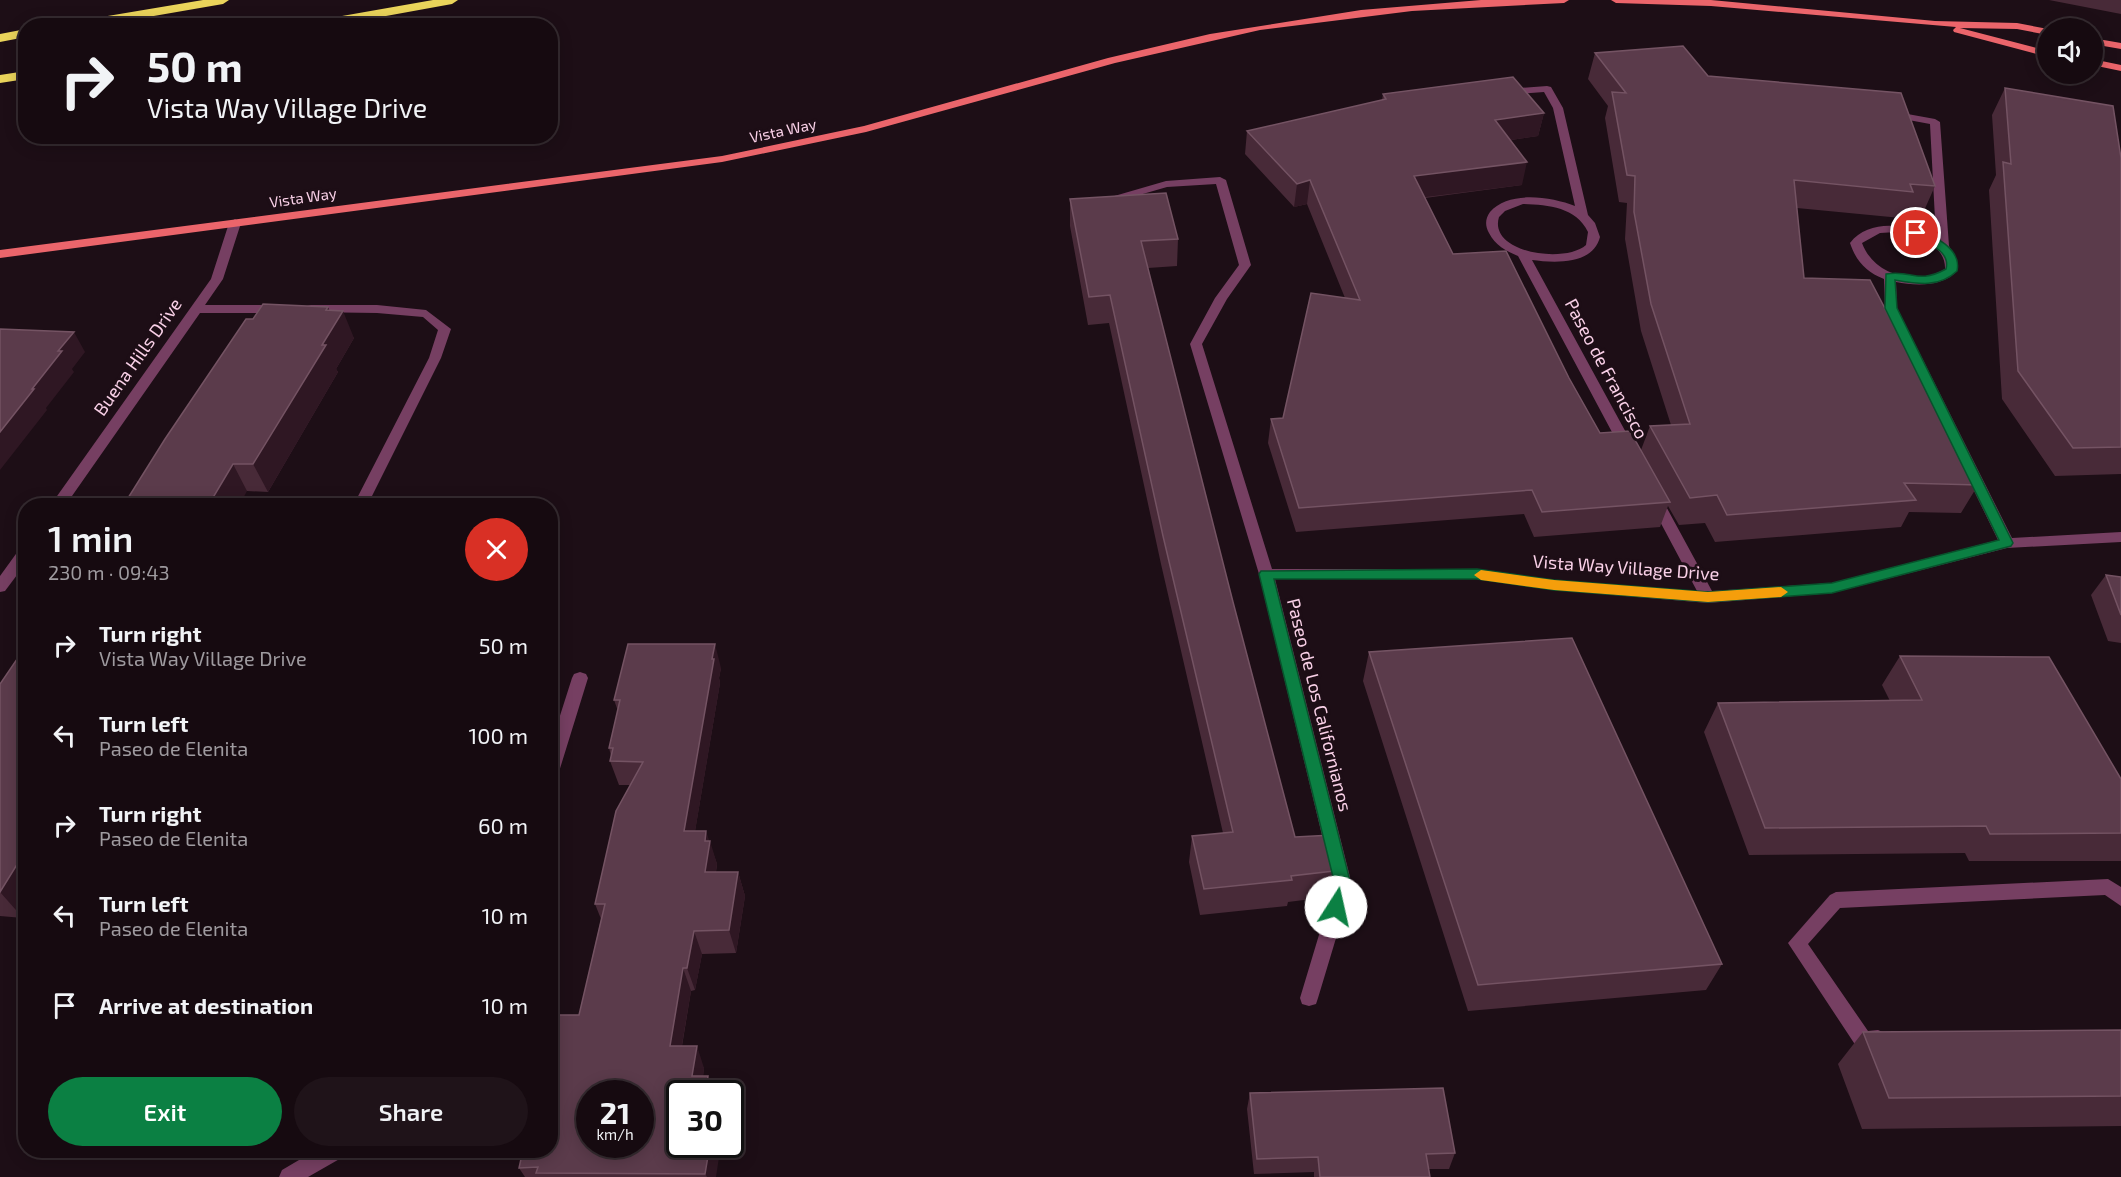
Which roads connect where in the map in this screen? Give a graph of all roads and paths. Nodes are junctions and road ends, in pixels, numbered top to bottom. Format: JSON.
{"nodes":[{"id":1,"x":223,"y":0,"type":"edge"},
{"id":2,"x":452,"y":0,"type":"edge"},
{"id":3,"x":1564,"y":0,"type":"edge"},
{"id":4,"x":1616,"y":0,"type":"edge"},
{"id":5,"x":118,"y":18,"type":"edge"},
{"id":6,"x":352,"y":18,"type":"edge"},
{"id":7,"x":1935,"y":24,"type":"junction"},
{"id":8,"x":2037,"y":30,"type":"edge"},
{"id":9,"x":18,"y":35,"type":"edge"},
{"id":10,"x":0,"y":38,"type":"edge"},
{"id":11,"x":2103,"y":42,"type":"edge"},
{"id":12,"x":2121,"y":46,"type":"edge"},
{"id":13,"x":2037,"y":51,"type":"edge"},
{"id":14,"x":2103,"y":64,"type":"edge"},
{"id":15,"x":2121,"y":68,"type":"edge"},
{"id":16,"x":18,"y":77,"type":"edge"},
{"id":17,"x":0,"y":80,"type":"edge"},
{"id":18,"x":1491,"y":93,"type":"edge"},
{"id":19,"x":1877,"y":112,"type":"edge"},
{"id":20,"x":1100,"y":203,"type":"edge"},
{"id":21,"x":1583,"y":216,"type":"junction"},
{"id":22,"x":235,"y":223,"type":"junction"},
{"id":23,"x":1943,"y":248,"type":"junction"},
{"id":24,"x":0,"y":254,"type":"edge"},
{"id":25,"x":1523,"y":254,"type":"junction"},
{"id":26,"x":1890,"y":276,"type":"junction"},
{"id":27,"x":196,"y":309,"type":"junction"},
{"id":28,"x":1635,"y":462,"type":"edge"},
{"id":29,"x":1646,"y":482,"type":"edge"},
{"id":30,"x":63,"y":498,"type":"edge"},
{"id":31,"x":364,"y":498,"type":"edge"},
{"id":32,"x":2121,"y":537,"type":"edge"},
{"id":33,"x":2007,"y":543,"type":"junction"},
{"id":34,"x":18,"y":561,"type":"edge"},
{"id":35,"x":1266,"y":574,"type":"junction"},
{"id":36,"x":0,"y":587,"type":"edge"},
{"id":37,"x":1708,"y":597,"type":"junction"},
{"id":38,"x":580,"y":678,"type":"dead end"},
{"id":39,"x":558,"y":749,"type":"edge"},
{"id":40,"x":2121,"y":898,"type":"edge"},
{"id":41,"x":1310,"y":998,"type":"dead end"},
{"id":42,"x":1898,"y":1039,"type":"edge"},
{"id":43,"x":322,"y":1158,"type":"edge"},
{"id":44,"x":289,"y":1177,"type":"edge"}],
"edges":[{"from":1,"to":5,"type":"highway"},
{"from":2,"to":6,"type":"highway"},
{"from":3,"to":22,"type":"main road","name":"Vista Way"},
{"from":4,"to":7,"type":"main road"},
{"from":7,"to":8,"type":"main road"},
{"from":7,"to":13,"type":"main road"},
{"from":9,"to":10,"type":"highway"},
{"from":11,"to":12,"type":"main road"},
{"from":14,"to":15,"type":"main road"},
{"from":16,"to":17,"type":"highway"},
{"from":18,"to":21,"type":"street","name":"Paseo de Francisco"},
{"from":19,"to":23,"type":"street"},
{"from":20,"to":35,"type":"street","name":"Paseo de Los Californianos"},
{"from":21,"to":25,"type":"street","name":"Paseo de Francisco"},
{"from":21,"to":25,"type":"street","name":"Paseo de Francisco"},
{"from":22,"to":24,"type":"main road","name":"Vista Way"},
{"from":22,"to":27,"type":"street","name":"Buena Hills Drive"},
{"from":23,"to":26,"type":"street"},
{"from":23,"to":26,"type":"street"},
{"from":25,"to":28,"type":"street","name":"Paseo de Francisco"},
{"from":26,"to":33,"type":"street"},
{"from":27,"to":30,"type":"street","name":"Buena Hills Drive"},
{"from":27,"to":31,"type":"street"},
{"from":29,"to":37,"type":"street"},
{"from":32,"to":33,"type":"street","name":"Vista Way Village Drive"},
{"from":33,"to":37,"type":"street","name":"Vista Way Village Drive"},
{"from":34,"to":36,"type":"street"},
{"from":35,"to":37,"type":"street","name":"Vista Way Village Drive"},
{"from":35,"to":41,"type":"street","name":"Paseo de Los Californianos"},
{"from":38,"to":39,"type":"street"},
{"from":40,"to":42,"type":"street"},
{"from":43,"to":44,"type":"street"}]}
